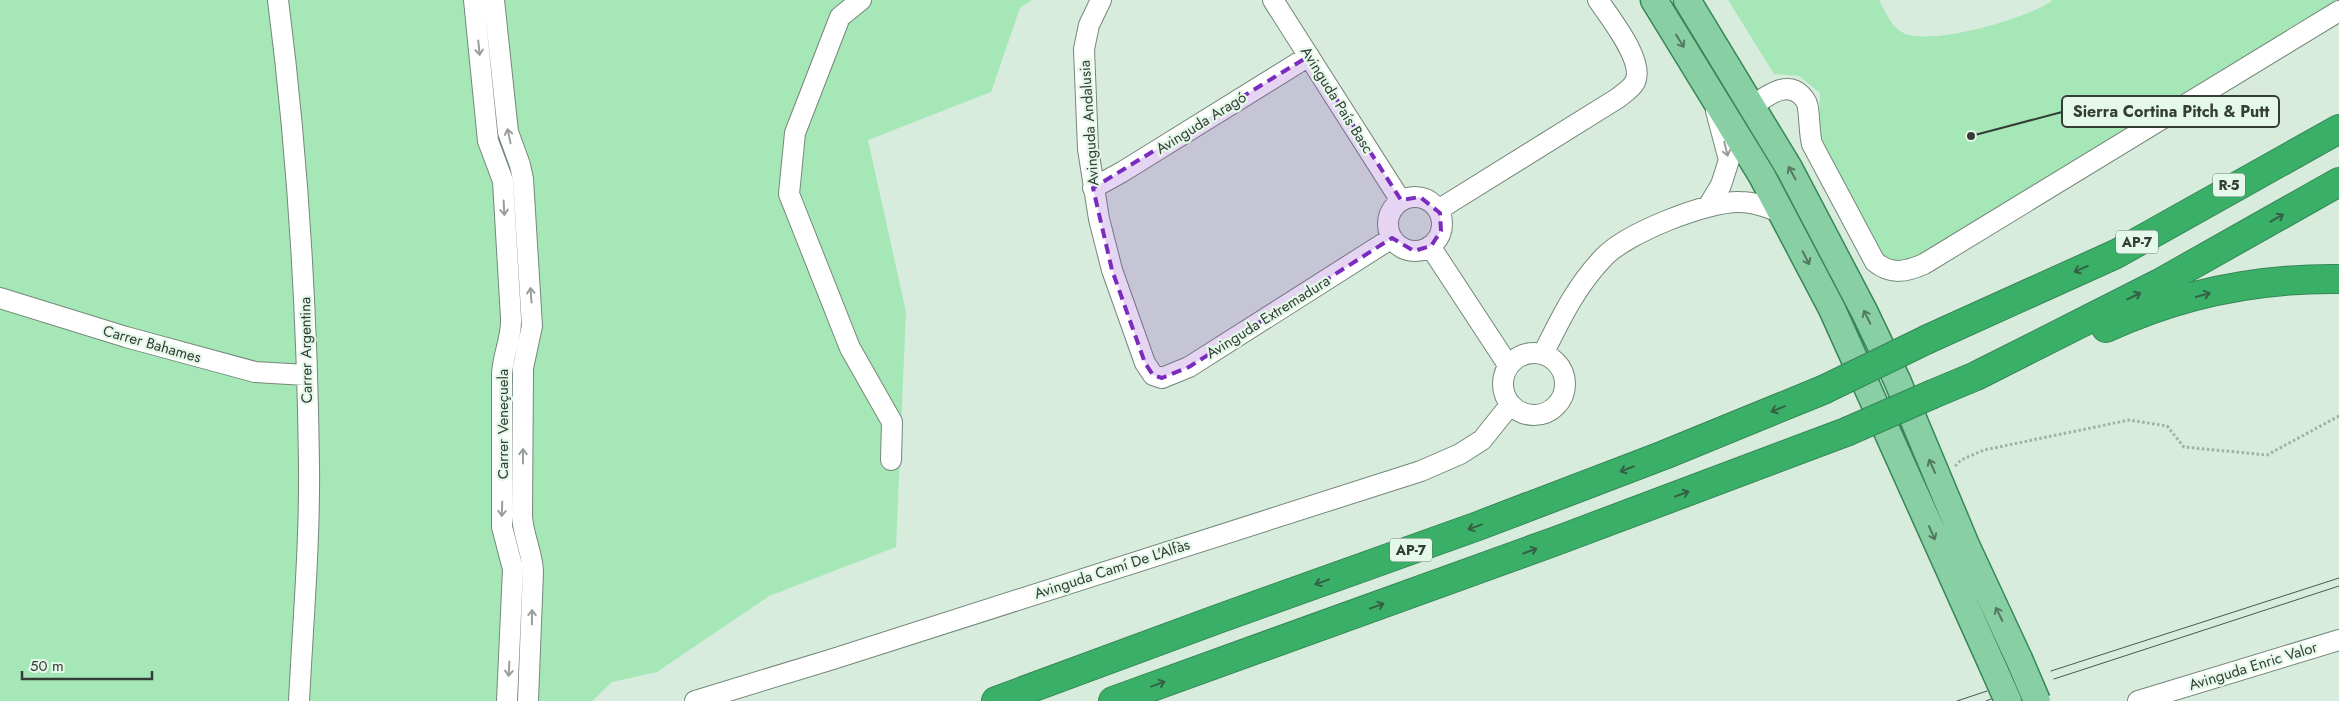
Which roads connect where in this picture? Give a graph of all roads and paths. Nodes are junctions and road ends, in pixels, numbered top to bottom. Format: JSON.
{"nodes":[{"id":1,"x":278,"y":0,"type":"edge"},
{"id":2,"x":474,"y":0,"type":"edge"},
{"id":3,"x":494,"y":0,"type":"edge"},
{"id":4,"x":861,"y":0,"type":"edge"},
{"id":5,"x":1101,"y":0,"type":"edge"},
{"id":6,"x":1273,"y":0,"type":"edge"},
{"id":7,"x":1598,"y":0,"type":"edge"},
{"id":8,"x":1654,"y":0,"type":"edge"},
{"id":9,"x":1687,"y":0,"type":"edge"},
{"id":10,"x":2339,"y":12,"type":"edge"},
{"id":11,"x":1309,"y":56,"type":"junction"},
{"id":12,"x":1708,"y":86,"type":"junction"},
{"id":13,"x":1752,"y":106,"type":"junction"},
{"id":14,"x":2339,"y":114,"type":"edge"},
{"id":15,"x":2339,"y":129,"type":"edge"},
{"id":16,"x":2339,"y":182,"type":"edge"},
{"id":17,"x":1093,"y":188,"type":"junction"},
{"id":18,"x":1401,"y":201,"type":"junction"},
{"id":19,"x":1709,"y":205,"type":"junction"},
{"id":20,"x":1438,"y":210,"type":"junction"},
{"id":21,"x":1784,"y":214,"type":"junction"},
{"id":22,"x":1392,"y":238,"type":"junction"},
{"id":23,"x":1430,"y":246,"type":"junction"},
{"id":24,"x":2116,"y":254,"type":"junction"},
{"id":25,"x":2339,"y":279,"type":"edge"},
{"id":26,"x":0,"y":298,"type":"edge"},
{"id":27,"x":1543,"y":354,"type":"junction"},
{"id":28,"x":1145,"y":362,"type":"joint"},
{"id":29,"x":1508,"y":365,"type":"junction"},
{"id":30,"x":306,"y":375,"type":"junction"},
{"id":31,"x":1976,"y":376,"type":"junction"},
{"id":32,"x":1510,"y":405,"type":"junction"},
{"id":33,"x":2339,"y":416,"type":"edge"},
{"id":34,"x":891,"y":460,"type":"dead end"},
{"id":35,"x":1940,"y":483,"type":"junction"},
{"id":36,"x":2339,"y":640,"type":"edge"},
{"id":37,"x":299,"y":701,"type":"edge"},
{"id":38,"x":507,"y":701,"type":"edge"},
{"id":39,"x":528,"y":701,"type":"edge"},
{"id":40,"x":695,"y":701,"type":"edge"},
{"id":41,"x":996,"y":701,"type":"edge"},
{"id":42,"x":1112,"y":701,"type":"edge"},
{"id":43,"x":2008,"y":701,"type":"edge"},
{"id":44,"x":2037,"y":701,"type":"edge"},
{"id":45,"x":2138,"y":701,"type":"edge"}],
"edges":[{"from":1,"to":30,"type":"street","name":"Carrer Argentina"},
{"from":2,"to":38,"type":"street","name":"Carrer Veneçuela","one_way":true},
{"from":39,"to":3,"type":"street","name":"Carrer Veneçuela","one_way":true},
{"from":4,"to":34,"type":"street"},
{"from":5,"to":17,"type":"street","name":"Avinguda Andalusia"},
{"from":6,"to":11,"type":"street","name":"Avinguda País Basc"},
{"from":7,"to":20,"type":"street"},
{"from":8,"to":12,"type":"main road","one_way":true},
{"from":9,"to":13,"type":"main road"},
{"from":10,"to":13,"type":"street"},
{"from":11,"to":17,"type":"street","name":"Avinguda Aragó"},
{"from":11,"to":18,"type":"street","name":"Avinguda País Basc"},
{"from":12,"to":19,"type":"street","one_way":true},
{"from":12,"to":21,"type":"main road"},
{"from":35,"to":13,"type":"main road","one_way":true},
{"from":14,"to":24,"type":"highway","number":"R-5"},
{"from":15,"to":24,"type":"highway","number":"AP-7"},
{"from":31,"to":16,"type":"highway","one_way":true},
{"from":17,"to":28,"type":"street","name":"Avinguda Andalusia"},
{"from":18,"to":20,"type":"street"},
{"from":18,"to":22,"type":"street"},
{"from":19,"to":21,"type":"street"},
{"from":19,"to":27,"type":"street"},
{"from":20,"to":23,"type":"street"},
{"from":21,"to":43,"type":"main road","one_way":true,"bridge":true},
{"from":22,"to":23,"type":"street"},
{"from":22,"to":28,"type":"street","name":"Avinguda Extremadura"},
{"from":23,"to":29,"type":"street"},
{"from":24,"to":41,"type":"highway","number":"AP-7","one_way":true,"bridge":true},
{"from":31,"to":25,"type":"highway","one_way":true},
{"from":26,"to":30,"type":"street","name":"Carrer Bahames"},
{"from":27,"to":29,"type":"street"},
{"from":27,"to":32,"type":"street"},
{"from":29,"to":32,"type":"street"},
{"from":30,"to":37,"type":"street","name":"Carrer Argentina"},
{"from":42,"to":31,"type":"highway","one_way":true,"bridge":true},
{"from":32,"to":40,"type":"street","name":"Avinguda Camí De L'Alfàs"},
{"from":33,"to":35,"type":"path"},
{"from":44,"to":35,"type":"main road","one_way":true,"bridge":true},
{"from":36,"to":45,"type":"street","name":"Avinguda Enric Valor"}]}
